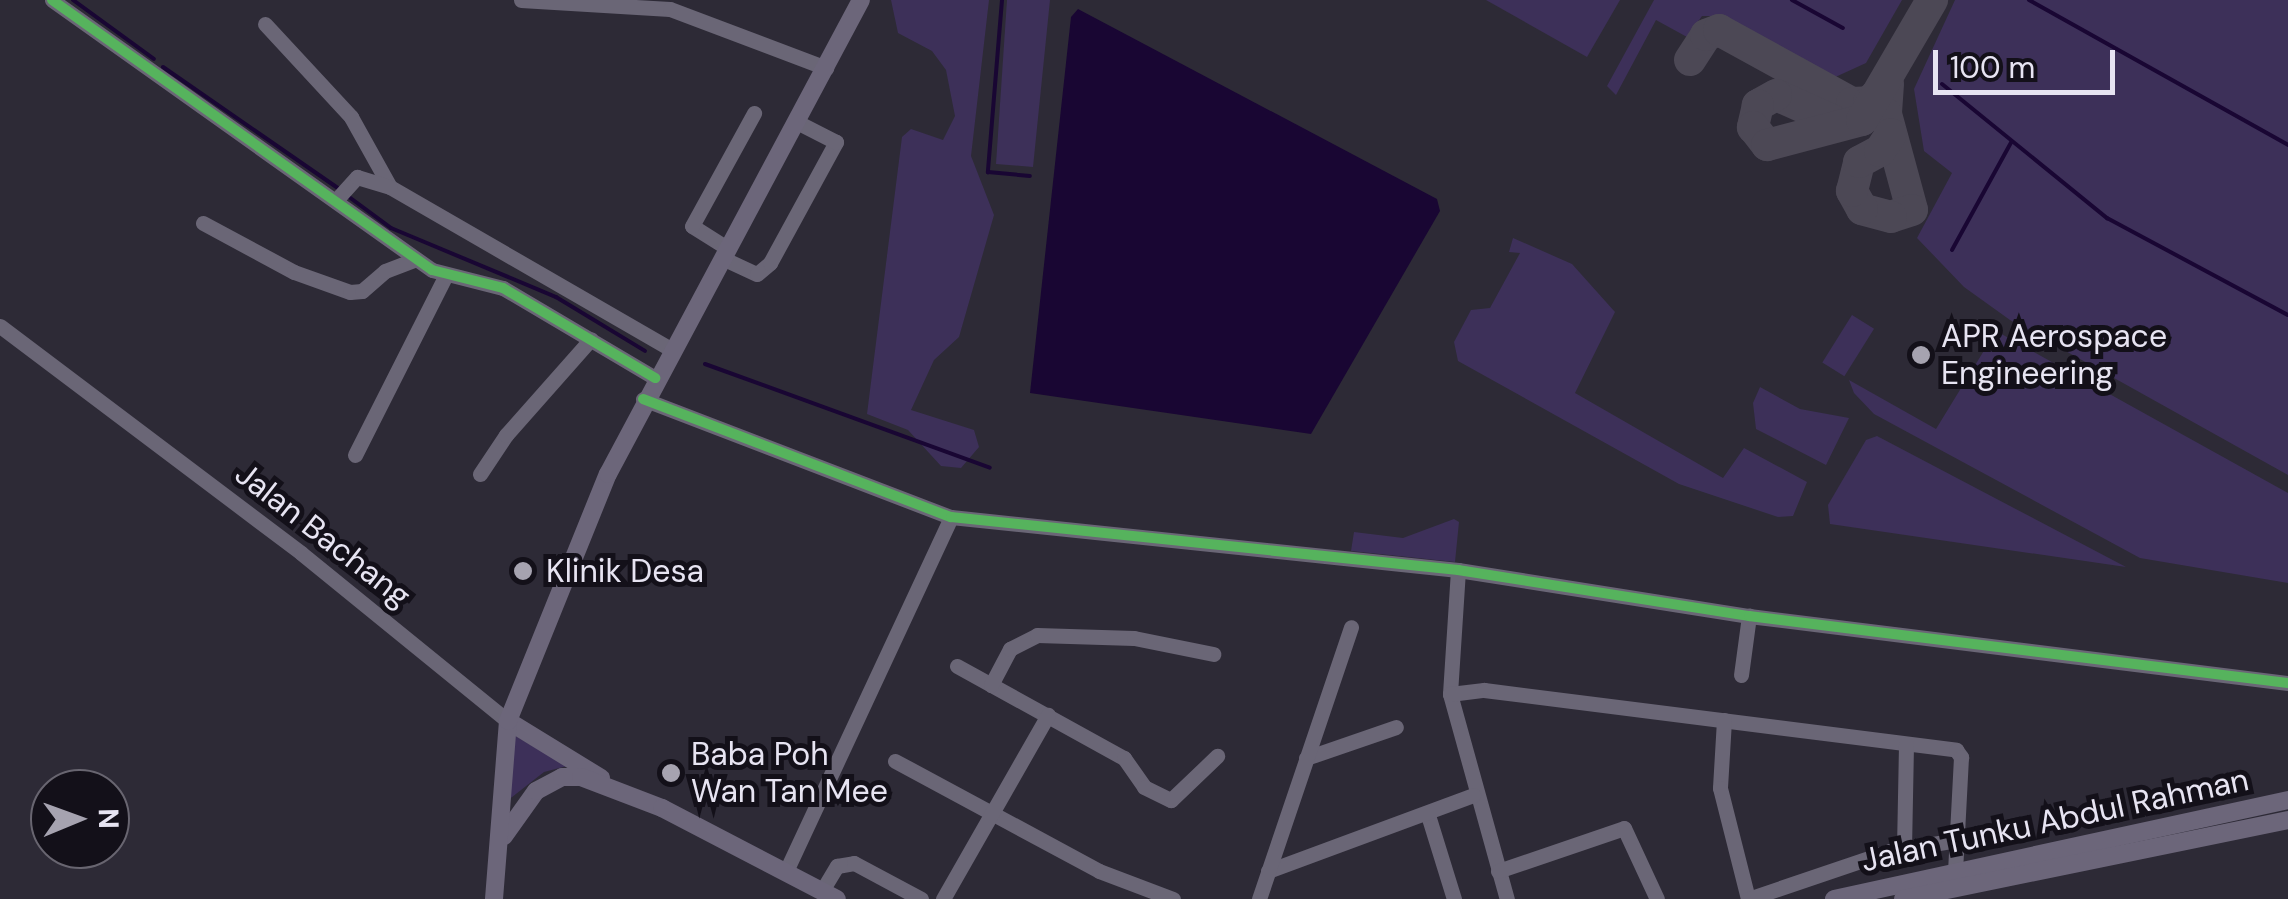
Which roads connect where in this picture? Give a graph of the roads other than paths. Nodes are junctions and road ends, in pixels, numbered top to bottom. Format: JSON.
{"nodes":[{"id":1,"x":52,"y":0,"type":"edge"},
{"id":2,"x":521,"y":0,"type":"edge"},
{"id":3,"x":861,"y":0,"type":"edge"},
{"id":4,"x":595,"y":2,"type":"edge"},
{"id":5,"x":265,"y":24,"type":"dead end"},
{"id":6,"x":826,"y":68,"type":"junction"},
{"id":7,"x":754,"y":113,"type":"dead end"},
{"id":8,"x":797,"y":122,"type":"junction"},
{"id":9,"x":390,"y":187,"type":"junction"},
{"id":10,"x":341,"y":193,"type":"junction"},
{"id":11,"x":202,"y":223,"type":"dead end"},
{"id":12,"x":724,"y":253,"type":"junction"},
{"id":13,"x":416,"y":259,"type":"junction"},
{"id":14,"x":446,"y":277,"type":"junction"},
{"id":15,"x":0,"y":326,"type":"edge"},
{"id":16,"x":592,"y":339,"type":"junction"},
{"id":17,"x":671,"y":349,"type":"junction"},
{"id":18,"x":655,"y":378,"type":"junction"},
{"id":19,"x":643,"y":399,"type":"junction"},
{"id":20,"x":355,"y":456,"type":"dead end"},
{"id":21,"x":480,"y":474,"type":"dead end"},
{"id":22,"x":952,"y":516,"type":"junction"},
{"id":23,"x":1458,"y":570,"type":"junction"},
{"id":24,"x":1749,"y":616,"type":"junction"},
{"id":25,"x":1351,"y":627,"type":"dead end"},
{"id":26,"x":1214,"y":654,"type":"dead end"},
{"id":27,"x":957,"y":666,"type":"dead end"},
{"id":28,"x":1741,"y":675,"type":"dead end"},
{"id":29,"x":2288,"y":683,"type":"edge"},
{"id":30,"x":991,"y":685,"type":"junction"},
{"id":31,"x":1450,"y":694,"type":"junction"},
{"id":32,"x":1048,"y":715,"type":"junction"},
{"id":33,"x":1724,"y":720,"type":"junction"},
{"id":34,"x":508,"y":721,"type":"junction"},
{"id":35,"x":1396,"y":727,"type":"dead end"},
{"id":36,"x":1906,"y":744,"type":"junction"},
{"id":37,"x":1217,"y":756,"type":"dead end"},
{"id":38,"x":1306,"y":758,"type":"junction"},
{"id":39,"x":895,"y":760,"type":"dead end"},
{"id":40,"x":612,"y":784,"type":"junction"},
{"id":41,"x":1474,"y":796,"type":"junction"},
{"id":42,"x":2288,"y":800,"type":"edge"},
{"id":43,"x":994,"y":816,"type":"junction"},
{"id":44,"x":1428,"y":816,"type":"junction"},
{"id":45,"x":2288,"y":820,"type":"edge"},
{"id":46,"x":1957,"y":840,"type":"junction"},
{"id":47,"x":1904,"y":849,"type":"junction"},
{"id":48,"x":496,"y":864,"type":"junction"},
{"id":49,"x":787,"y":869,"type":"junction"},
{"id":50,"x":1955,"y":870,"type":"junction"},
{"id":51,"x":1268,"y":871,"type":"junction"},
{"id":52,"x":1498,"y":871,"type":"junction"},
{"id":53,"x":830,"y":894,"type":"edge"},
{"id":54,"x":494,"y":899,"type":"edge"},
{"id":55,"x":921,"y":899,"type":"edge"},
{"id":56,"x":943,"y":899,"type":"edge"},
{"id":57,"x":1173,"y":899,"type":"edge"},
{"id":58,"x":1259,"y":899,"type":"edge"},
{"id":59,"x":1454,"y":899,"type":"edge"},
{"id":60,"x":1507,"y":899,"type":"edge"},
{"id":61,"x":1658,"y":899,"type":"edge"},
{"id":62,"x":1748,"y":899,"type":"edge"},
{"id":63,"x":1834,"y":899,"type":"edge"},
{"id":64,"x":1903,"y":899,"type":"edge"}],
"edges":[{"from":1,"to":10,"type":"street"},
{"from":2,"to":4,"type":"street"},
{"from":3,"to":6,"type":"main road"},
{"from":4,"to":6,"type":"street"},
{"from":5,"to":9,"type":"street"},
{"from":6,"to":8,"type":"main road"},
{"from":7,"to":12,"type":"street"},
{"from":8,"to":12,"type":"main road"},
{"from":8,"to":12,"type":"street"},
{"from":9,"to":10,"type":"street"},
{"from":9,"to":17,"type":"street"},
{"from":10,"to":13,"type":"street"},
{"from":11,"to":13,"type":"street"},
{"from":12,"to":17,"type":"main road"},
{"from":13,"to":14,"type":"street"},
{"from":14,"to":16,"type":"street"},
{"from":14,"to":20,"type":"street"},
{"from":15,"to":34,"type":"street","name":"Jalan Bachang"},
{"from":16,"to":18,"type":"street"},
{"from":16,"to":21,"type":"street"},
{"from":17,"to":18,"type":"main road"},
{"from":18,"to":19,"type":"main road"},
{"from":19,"to":22,"type":"street"},
{"from":19,"to":34,"type":"main road"},
{"from":22,"to":23,"type":"street"},
{"from":22,"to":49,"type":"street"},
{"from":23,"to":24,"type":"street"},
{"from":23,"to":31,"type":"street"},
{"from":24,"to":28,"type":"street"},
{"from":24,"to":29,"type":"street"},
{"from":25,"to":38,"type":"street"},
{"from":26,"to":30,"type":"street"},
{"from":27,"to":30,"type":"street"},
{"from":30,"to":32,"type":"street"},
{"from":31,"to":33,"type":"street"},
{"from":31,"to":41,"type":"street"},
{"from":32,"to":37,"type":"street"},
{"from":32,"to":43,"type":"street"},
{"from":33,"to":36,"type":"street"},
{"from":33,"to":62,"type":"street"},
{"from":34,"to":40,"type":"main road","name":"Jalan Bachang"},
{"from":34,"to":48,"type":"main road"},
{"from":35,"to":38,"type":"street"},
{"from":36,"to":46,"type":"street"},
{"from":36,"to":47,"type":"street"},
{"from":38,"to":51,"type":"street"},
{"from":39,"to":43,"type":"street"},
{"from":40,"to":48,"type":"main road"},
{"from":40,"to":49,"type":"main road"},
{"from":41,"to":44,"type":"street"},
{"from":41,"to":52,"type":"street"},
{"from":42,"to":50,"type":"main road","name":"Jalan Tunku Abdul Rahman"},
{"from":43,"to":56,"type":"street"},
{"from":43,"to":57,"type":"street"},
{"from":44,"to":51,"type":"street"},
{"from":44,"to":59,"type":"street"},
{"from":45,"to":64,"type":"main road","name":"Jalan Tunku Abdul Rahman"},
{"from":46,"to":47,"type":"street"},
{"from":46,"to":50,"type":"street"},
{"from":47,"to":62,"type":"street"},
{"from":48,"to":54,"type":"main road"},
{"from":49,"to":53,"type":"main road"},
{"from":50,"to":63,"type":"main road","name":"Jalan Tunku Abdul Rahman"},
{"from":51,"to":58,"type":"street"},
{"from":52,"to":60,"type":"street"},
{"from":52,"to":61,"type":"street"},
{"from":53,"to":55,"type":"street"}]}
